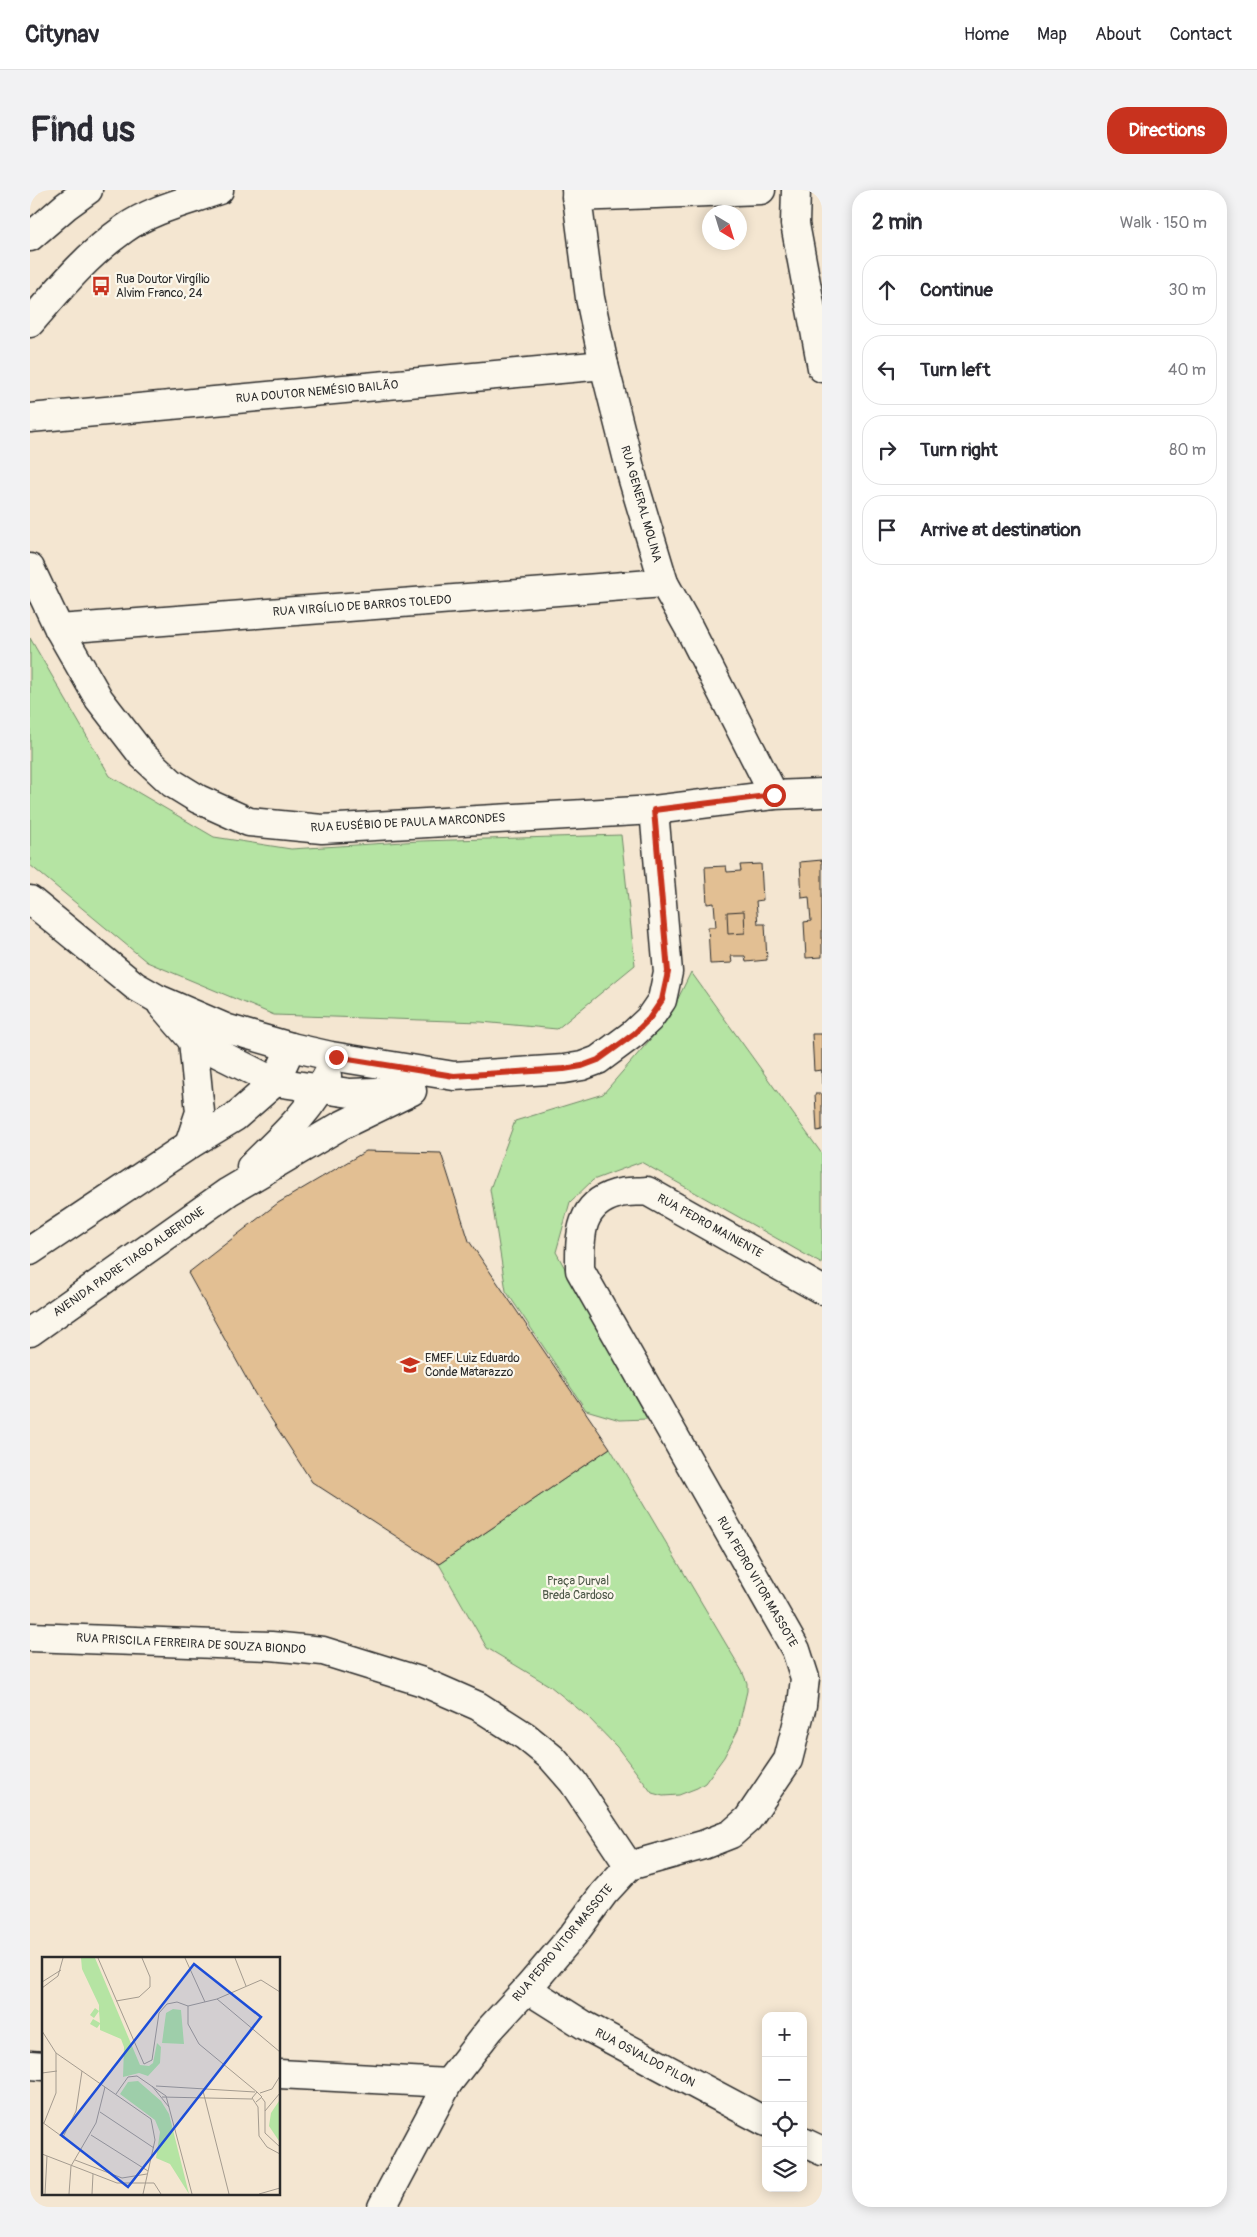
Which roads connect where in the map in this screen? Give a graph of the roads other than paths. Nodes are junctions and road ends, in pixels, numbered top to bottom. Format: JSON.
{"nodes":[{"id":1,"x":88,"y":190,"type":"edge"},
{"id":2,"x":219,"y":190,"type":"edge"},
{"id":3,"x":761,"y":190,"type":"edge"},
{"id":4,"x":796,"y":190,"type":"edge"},
{"id":5,"x":576,"y":193,"type":"edge"},
{"id":6,"x":157,"y":200,"type":"edge"},
{"id":7,"x":30,"y":237,"type":"edge"},
{"id":8,"x":30,"y":323,"type":"edge"},
{"id":9,"x":604,"y":365,"type":"junction"},
{"id":10,"x":822,"y":368,"type":"edge"},
{"id":11,"x":30,"y":418,"type":"edge"},
{"id":12,"x":30,"y":568,"type":"edge"},
{"id":13,"x":664,"y":583,"type":"junction"},
{"id":14,"x":59,"y":629,"type":"junction"},
{"id":15,"x":822,"y":793,"type":"edge"},
{"id":16,"x":774,"y":795,"type":"junction"},
{"id":17,"x":654,"y":810,"type":"junction"},
{"id":18,"x":30,"y":900,"type":"edge"},
{"id":19,"x":156,"y":998,"type":"junction"},
{"id":20,"x":193,"y":1041,"type":"junction"},
{"id":21,"x":291,"y":1047,"type":"junction"},
{"id":22,"x":336,"y":1057,"type":"junction"},
{"id":23,"x":454,"y":1076,"type":"junction"},
{"id":24,"x":275,"y":1082,"type":"junction"},
{"id":25,"x":321,"y":1090,"type":"junction"},
{"id":26,"x":412,"y":1091,"type":"junction"},
{"id":27,"x":190,"y":1145,"type":"junction"},
{"id":28,"x":228,"y":1192,"type":"junction"},
{"id":29,"x":580,"y":1232,"type":"joint"},
{"id":30,"x":30,"y":1251,"type":"edge"},
{"id":31,"x":822,"y":1290,"type":"edge"},
{"id":32,"x":31,"y":1329,"type":"edge"},
{"id":33,"x":30,"y":1637,"type":"edge"},
{"id":34,"x":629,"y":1866,"type":"junction"},
{"id":35,"x":527,"y":1989,"type":"junction"},
{"id":36,"x":280,"y":2074,"type":"edge"},
{"id":37,"x":448,"y":2083,"type":"junction"},
{"id":38,"x":762,"y":2120,"type":"edge"},
{"id":39,"x":807,"y":2144,"type":"edge"},
{"id":40,"x":822,"y":2152,"type":"edge"},
{"id":41,"x":382,"y":2207,"type":"edge"}],
"edges":[{"from":1,"to":7,"type":"street"},
{"from":2,"to":6,"type":"street"},
{"from":3,"to":5,"type":"street"},
{"from":4,"to":10,"type":"street"},
{"from":5,"to":9,"type":"street","name":"RUA GENERAL MOLINA"},
{"from":6,"to":8,"type":"street"},
{"from":9,"to":11,"type":"street","name":"RUA DOUTOR NEMÉSIO BAILÃO"},
{"from":9,"to":13,"type":"street","name":"RUA GENERAL MOLINA"},
{"from":12,"to":14,"type":"street","name":"RUA EUSÉBIO DE PAULA MARCONDES"},
{"from":13,"to":14,"type":"street","name":"RUA VIRGÍLIO DE BARROS TOLEDO"},
{"from":13,"to":16,"type":"street","name":"RUA GENERAL MOLINA"},
{"from":14,"to":17,"type":"street","name":"RUA EUSÉBIO DE PAULA MARCONDES"},
{"from":15,"to":16,"type":"street","name":"RUA EUSÉBIO DE PAULA MARCONDES"},
{"from":16,"to":17,"type":"street","name":"RUA EUSÉBIO DE PAULA MARCONDES"},
{"from":17,"to":23,"type":"street"},
{"from":18,"to":19,"type":"street"},
{"from":19,"to":20,"type":"street"},
{"from":19,"to":21,"type":"street"},
{"from":20,"to":24,"type":"street"},
{"from":20,"to":27,"type":"street"},
{"from":21,"to":22,"type":"street"},
{"from":21,"to":24,"type":"street"},
{"from":22,"to":23,"type":"street"},
{"from":22,"to":25,"type":"street","name":"AVENIDA PADRE TIAGO ALBERIONE"},
{"from":23,"to":26,"type":"street"},
{"from":24,"to":25,"type":"street"},
{"from":24,"to":27,"type":"street"},
{"from":25,"to":26,"type":"street"},
{"from":25,"to":28,"type":"street","name":"AVENIDA PADRE TIAGO ALBERIONE"},
{"from":26,"to":28,"type":"street","name":"AVENIDA PADRE TIAGO ALBERIONE"},
{"from":27,"to":30,"type":"street"},
{"from":28,"to":32,"type":"street","name":"AVENIDA PADRE TIAGO ALBERIONE"},
{"from":29,"to":31,"type":"street","name":"RUA PEDRO MAINENTE"},
{"from":29,"to":34,"type":"street","name":"RUA PEDRO VITOR MASSOTE"},
{"from":33,"to":34,"type":"street","name":"RUA PRISCILA FERREIRA DE SOUZA BIONDO"},
{"from":34,"to":35,"type":"street","name":"RUA PEDRO VITOR MASSOTE"},
{"from":35,"to":37,"type":"street","name":"RUA PEDRO VITOR MASSOTE"},
{"from":35,"to":38,"type":"street","name":"RUA OSVALDO PILON"},
{"from":36,"to":37,"type":"street"},
{"from":37,"to":41,"type":"street","name":"RUA PEDRO VITOR MASSOTE"},
{"from":39,"to":40,"type":"street"}]}
